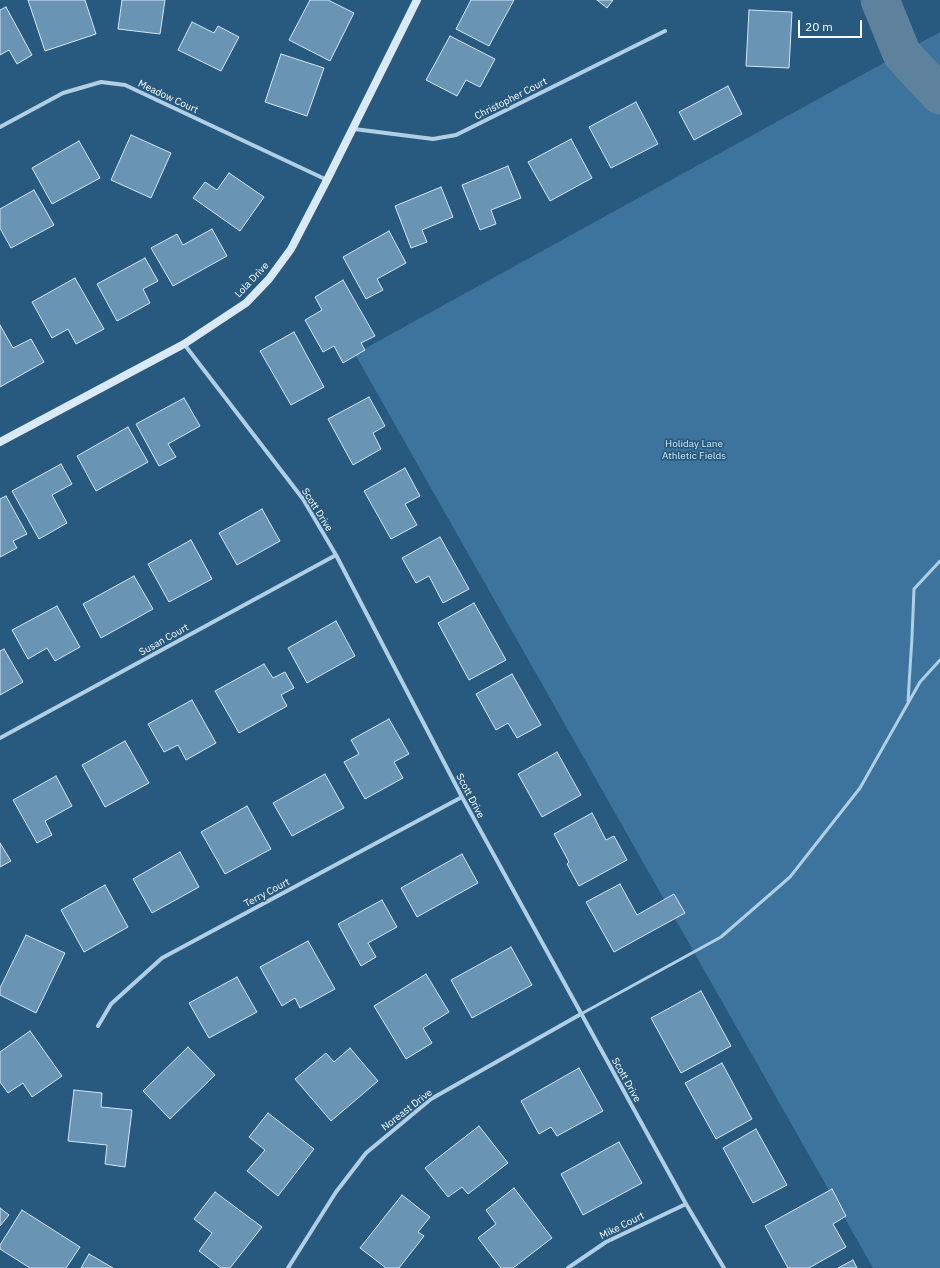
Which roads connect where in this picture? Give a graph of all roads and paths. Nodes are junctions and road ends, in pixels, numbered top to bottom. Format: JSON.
{"nodes":[{"id":1,"x":417,"y":0,"type":"edge"},
{"id":2,"x":665,"y":31,"type":"dead end"},
{"id":3,"x":0,"y":127,"type":"edge"},
{"id":4,"x":354,"y":129,"type":"junction"},
{"id":5,"x":327,"y":180,"type":"junction"},
{"id":6,"x":184,"y":344,"type":"junction"},
{"id":7,"x":0,"y":442,"type":"edge"},
{"id":8,"x":336,"y":555,"type":"junction"},
{"id":9,"x":940,"y":561,"type":"edge"},
{"id":10,"x":940,"y":660,"type":"edge"},
{"id":11,"x":908,"y":703,"type":"junction"},
{"id":12,"x":0,"y":738,"type":"edge"},
{"id":13,"x":462,"y":797,"type":"junction"},
{"id":14,"x":581,"y":1014,"type":"junction"},
{"id":15,"x":98,"y":1026,"type":"dead end"},
{"id":16,"x":686,"y":1204,"type":"junction"},
{"id":17,"x":288,"y":1268,"type":"edge"},
{"id":18,"x":568,"y":1268,"type":"edge"},
{"id":19,"x":724,"y":1268,"type":"edge"}],
"edges":[{"from":1,"to":4,"type":"street","name":"Lola Drive"},
{"from":2,"to":4,"type":"street","name":"Christopher Court"},
{"from":3,"to":5,"type":"street","name":"Meadow Court"},
{"from":4,"to":5,"type":"street","name":"Lola Drive"},
{"from":5,"to":6,"type":"street","name":"Lola Drive"},
{"from":6,"to":7,"type":"street","name":"Lola Drive"},
{"from":6,"to":8,"type":"street","name":"Scott Drive"},
{"from":8,"to":12,"type":"street","name":"Susan Court"},
{"from":8,"to":13,"type":"street","name":"Scott Drive"},
{"from":9,"to":11,"type":"lane"},
{"from":10,"to":11,"type":"lane"},
{"from":11,"to":14,"type":"lane"},
{"from":13,"to":14,"type":"street","name":"Scott Drive"},
{"from":13,"to":15,"type":"street","name":"Terry Court"},
{"from":14,"to":16,"type":"street","name":"Scott Drive"},
{"from":14,"to":17,"type":"street","name":"Noreast Drive"},
{"from":16,"to":18,"type":"street","name":"Mike Court"},
{"from":16,"to":19,"type":"street","name":"Scott Drive"}]}
